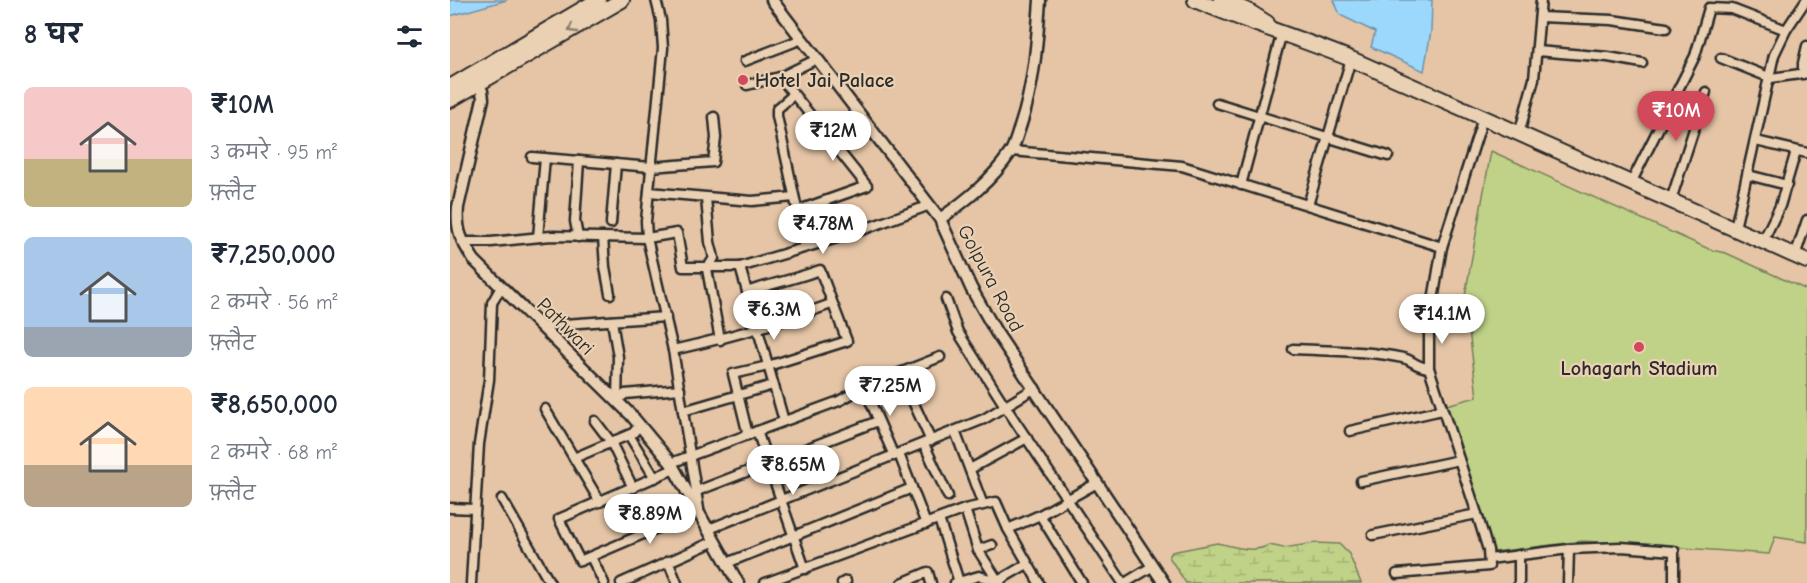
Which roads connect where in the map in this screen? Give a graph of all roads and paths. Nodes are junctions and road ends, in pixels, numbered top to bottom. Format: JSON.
{"nodes":[{"id":1,"x":598,"y":0,"type":"edge"},
{"id":2,"x":622,"y":0,"type":"edge"},
{"id":3,"x":656,"y":0,"type":"edge"},
{"id":4,"x":772,"y":0,"type":"edge"},
{"id":5,"x":1040,"y":0,"type":"edge"},
{"id":6,"x":1195,"y":0,"type":"edge"},
{"id":7,"x":1221,"y":0,"type":"edge"},
{"id":8,"x":1541,"y":0,"type":"edge"},
{"id":9,"x":1806,"y":2,"type":"edge"},
{"id":10,"x":1540,"y":17,"type":"junction"},
{"id":11,"x":1666,"y":28,"type":"dead end"},
{"id":12,"x":1786,"y":30,"type":"junction"},
{"id":13,"x":1282,"y":32,"type":"junction"},
{"id":14,"x":801,"y":39,"type":"junction"},
{"id":15,"x":1807,"y":46,"type":"edge"},
{"id":16,"x":1537,"y":51,"type":"junction"},
{"id":17,"x":1721,"y":58,"type":"dead end"},
{"id":18,"x":817,"y":59,"type":"junction"},
{"id":19,"x":1351,"y":59,"type":"junction"},
{"id":20,"x":745,"y":61,"type":"dead end"},
{"id":21,"x":1642,"y":63,"type":"dead end"},
{"id":22,"x":1805,"y":74,"type":"edge"},
{"id":23,"x":780,"y":77,"type":"junction"},
{"id":24,"x":1771,"y":78,"type":"junction"},
{"id":25,"x":475,"y":79,"type":"junction"},
{"id":26,"x":747,"y":85,"type":"dead end"},
{"id":27,"x":450,"y":87,"type":"edge"},
{"id":28,"x":1706,"y":92,"type":"dead end"},
{"id":29,"x":793,"y":95,"type":"junction"},
{"id":30,"x":450,"y":100,"type":"edge"},
{"id":31,"x":1217,"y":103,"type":"dead end"},
{"id":32,"x":1260,"y":116,"type":"junction"},
{"id":33,"x":714,"y":117,"type":"dead end"},
{"id":34,"x":1484,"y":118,"type":"junction"},
{"id":35,"x":1519,"y":134,"type":"junction"},
{"id":36,"x":1328,"y":138,"type":"junction"},
{"id":37,"x":1756,"y":141,"type":"junction"},
{"id":38,"x":1012,"y":151,"type":"junction"},
{"id":39,"x":1796,"y":151,"type":"junction"},
{"id":40,"x":1807,"y":153,"type":"edge"},
{"id":41,"x":1388,"y":156,"type":"dead end"},
{"id":42,"x":532,"y":157,"type":"dead end"},
{"id":43,"x":545,"y":158,"type":"junction"},
{"id":44,"x":579,"y":161,"type":"junction"},
{"id":45,"x":616,"y":164,"type":"junction"},
{"id":46,"x":651,"y":167,"type":"junction"},
{"id":47,"x":1748,"y":175,"type":"junction"},
{"id":48,"x":1631,"y":183,"type":"junction"},
{"id":49,"x":1241,"y":185,"type":"junction"},
{"id":50,"x":1787,"y":185,"type":"junction"},
{"id":51,"x":649,"y":192,"type":"junction"},
{"id":52,"x":794,"y":197,"type":"junction"},
{"id":53,"x":706,"y":198,"type":"junction"},
{"id":54,"x":1671,"y":200,"type":"junction"},
{"id":55,"x":930,"y":205,"type":"junction"},
{"id":56,"x":1308,"y":205,"type":"junction"},
{"id":57,"x":799,"y":210,"type":"junction"},
{"id":58,"x":940,"y":219,"type":"junction"},
{"id":59,"x":1807,"y":220,"type":"edge"},
{"id":60,"x":611,"y":223,"type":"dead end"},
{"id":61,"x":1735,"y":228,"type":"junction"},
{"id":62,"x":538,"y":237,"type":"junction"},
{"id":63,"x":578,"y":237,"type":"junction"},
{"id":64,"x":603,"y":237,"type":"junction"},
{"id":65,"x":646,"y":238,"type":"junction"},
{"id":66,"x":1763,"y":241,"type":"junction"},
{"id":67,"x":462,"y":242,"type":"junction"},
{"id":68,"x":805,"y":246,"type":"junction"},
{"id":69,"x":1442,"y":247,"type":"junction"},
{"id":70,"x":1801,"y":258,"type":"edge"},
{"id":71,"x":740,"y":267,"type":"junction"},
{"id":72,"x":707,"y":269,"type":"junction"},
{"id":73,"x":501,"y":287,"type":"junction"},
{"id":74,"x":747,"y":292,"type":"junction"},
{"id":75,"x":610,"y":294,"type":"dead end"},
{"id":76,"x":946,"y":299,"type":"dead end"},
{"id":77,"x":831,"y":304,"type":"junction"},
{"id":78,"x":666,"y":317,"type":"junction"},
{"id":79,"x":612,"y":321,"type":"junction"},
{"id":80,"x":543,"y":328,"type":"junction"},
{"id":81,"x":757,"y":329,"type":"junction"},
{"id":82,"x":720,"y":340,"type":"junction"},
{"id":83,"x":1293,"y":349,"type":"dead end"},
{"id":84,"x":673,"y":350,"type":"junction"},
{"id":85,"x":940,"y":357,"type":"dead end"},
{"id":86,"x":768,"y":366,"type":"junction"},
{"id":87,"x":1429,"y":368,"type":"junction"},
{"id":88,"x":900,"y":373,"type":"junction"},
{"id":89,"x":773,"y":386,"type":"junction"},
{"id":90,"x":864,"y":387,"type":"junction"},
{"id":91,"x":1035,"y":388,"type":"junction"},
{"id":92,"x":680,"y":389,"type":"junction"},
{"id":93,"x":738,"y":395,"type":"junction"},
{"id":94,"x":617,"y":401,"type":"junction"},
{"id":95,"x":1005,"y":406,"type":"junction"},
{"id":96,"x":545,"y":410,"type":"dead end"},
{"id":97,"x":1442,"y":410,"type":"junction"},
{"id":98,"x":683,"y":411,"type":"junction"},
{"id":99,"x":595,"y":421,"type":"dead end"},
{"id":100,"x":784,"y":422,"type":"junction"},
{"id":101,"x":878,"y":422,"type":"junction"},
{"id":102,"x":640,"y":425,"type":"junction"},
{"id":103,"x":955,"y":431,"type":"junction"},
{"id":104,"x":1350,"y":431,"type":"dead end"},
{"id":105,"x":752,"y":433,"type":"junction"},
{"id":106,"x":629,"y":435,"type":"junction"},
{"id":107,"x":1027,"y":438,"type":"junction"},
{"id":108,"x":611,"y":442,"type":"junction"},
{"id":109,"x":928,"y":442,"type":"junction"},
{"id":110,"x":691,"y":455,"type":"junction"},
{"id":111,"x":896,"y":455,"type":"junction"},
{"id":112,"x":574,"y":458,"type":"junction"},
{"id":113,"x":1459,"y":460,"type":"junction"},
{"id":114,"x":769,"y":465,"type":"junction"},
{"id":115,"x":672,"y":466,"type":"junction"},
{"id":116,"x":970,"y":469,"type":"junction"},
{"id":117,"x":655,"y":478,"type":"junction"},
{"id":118,"x":1361,"y":482,"type":"dead end"},
{"id":119,"x":1097,"y":483,"type":"junction"},
{"id":120,"x":633,"y":488,"type":"junction"},
{"id":121,"x":912,"y":488,"type":"junction"},
{"id":122,"x":696,"y":491,"type":"junction"},
{"id":123,"x":948,"y":496,"type":"dead end"},
{"id":124,"x":502,"y":499,"type":"dead end"},
{"id":125,"x":1069,"y":500,"type":"junction"},
{"id":126,"x":781,"y":501,"type":"junction"},
{"id":127,"x":600,"y":502,"type":"junction"},
{"id":128,"x":983,"y":505,"type":"junction"},
{"id":129,"x":450,"y":508,"type":"edge"},
{"id":130,"x":475,"y":509,"type":"junction"},
{"id":131,"x":965,"y":509,"type":"junction"},
{"id":132,"x":699,"y":513,"type":"junction"},
{"id":133,"x":1477,"y":514,"type":"junction"},
{"id":134,"x":1040,"y":515,"type":"junction"},
{"id":135,"x":939,"y":519,"type":"junction"},
{"id":136,"x":926,"y":524,"type":"junction"},
{"id":137,"x":709,"y":529,"type":"junction"},
{"id":138,"x":1008,"y":529,"type":"junction"},
{"id":139,"x":1373,"y":536,"type":"dead end"},
{"id":140,"x":793,"y":537,"type":"junction"},
{"id":141,"x":715,"y":541,"type":"junction"},
{"id":142,"x":992,"y":545,"type":"dead end"},
{"id":143,"x":1569,"y":549,"type":"junction"},
{"id":144,"x":978,"y":550,"type":"junction"},
{"id":145,"x":1519,"y":555,"type":"junction"},
{"id":146,"x":591,"y":557,"type":"junction"},
{"id":147,"x":1489,"y":558,"type":"junction"},
{"id":148,"x":668,"y":561,"type":"junction"},
{"id":149,"x":727,"y":563,"type":"junction"},
{"id":150,"x":1027,"y":564,"type":"junction"},
{"id":151,"x":1153,"y":566,"type":"junction"},
{"id":152,"x":805,"y":569,"type":"junction"},
{"id":153,"x":1397,"y":574,"type":"dead end"},
{"id":154,"x":957,"y":582,"type":"edge"},
{"id":155,"x":999,"y":582,"type":"edge"},
{"id":156,"x":471,"y":583,"type":"edge"},
{"id":157,"x":550,"y":583,"type":"edge"},
{"id":158,"x":604,"y":583,"type":"edge"},
{"id":159,"x":621,"y":583,"type":"edge"},
{"id":160,"x":677,"y":583,"type":"edge"},
{"id":161,"x":738,"y":583,"type":"edge"},
{"id":162,"x":765,"y":583,"type":"edge"},
{"id":163,"x":902,"y":583,"type":"edge"},
{"id":164,"x":931,"y":583,"type":"edge"},
{"id":165,"x":1039,"y":583,"type":"edge"},
{"id":166,"x":1082,"y":583,"type":"edge"},
{"id":167,"x":1124,"y":583,"type":"edge"},
{"id":168,"x":1164,"y":583,"type":"edge"},
{"id":169,"x":1519,"y":583,"type":"edge"},
{"id":170,"x":1568,"y":583,"type":"edge"},
{"id":171,"x":1674,"y":583,"type":"edge"}],
"edges":[{"from":1,"to":25,"type":"main road"},
{"from":2,"to":25,"type":"main road","one_way":true},
{"from":3,"to":46,"type":"street"},
{"from":4,"to":14,"type":"street","name":"Golpura Road"},
{"from":5,"to":38,"type":"street"},
{"from":6,"to":13,"type":"main road"},
{"from":7,"to":13,"type":"main road"},
{"from":8,"to":10,"type":"street"},
{"from":9,"to":12,"type":"street"},
{"from":10,"to":11,"type":"street"},
{"from":10,"to":16,"type":"street"},
{"from":12,"to":24,"type":"street"},
{"from":12,"to":48,"type":"street"},
{"from":13,"to":19,"type":"main road"},
{"from":13,"to":32,"type":"street"},
{"from":14,"to":18,"type":"street","name":"Golpura Road"},
{"from":14,"to":20,"type":"street"},
{"from":15,"to":22,"type":"street"},
{"from":16,"to":21,"type":"street"},
{"from":16,"to":35,"type":"street"},
{"from":17,"to":24,"type":"street"},
{"from":18,"to":23,"type":"street"},
{"from":18,"to":55,"type":"street","name":"Golpura Road"},
{"from":19,"to":34,"type":"main road"},
{"from":19,"to":36,"type":"street"},
{"from":22,"to":24,"type":"street"},
{"from":23,"to":26,"type":"street"},
{"from":23,"to":29,"type":"street"},
{"from":24,"to":37,"type":"street"},
{"from":25,"to":27,"type":"main road"},
{"from":25,"to":30,"type":"main road"},
{"from":25,"to":67,"type":"street","name":"Pathwari"},
{"from":28,"to":54,"type":"street"},
{"from":29,"to":52,"type":"street"},
{"from":29,"to":57,"type":"street"},
{"from":31,"to":32,"type":"street"},
{"from":32,"to":36,"type":"street"},
{"from":32,"to":49,"type":"street"},
{"from":33,"to":46,"type":"street"},
{"from":34,"to":35,"type":"main road"},
{"from":34,"to":69,"type":"street"},
{"from":35,"to":48,"type":"main road"},
{"from":36,"to":41,"type":"street"},
{"from":36,"to":56,"type":"street"},
{"from":37,"to":39,"type":"street"},
{"from":37,"to":47,"type":"street"},
{"from":38,"to":49,"type":"street"},
{"from":38,"to":58,"type":"street"},
{"from":39,"to":40,"type":"street"},
{"from":39,"to":50,"type":"street"},
{"from":42,"to":43,"type":"street"},
{"from":43,"to":44,"type":"street"},
{"from":43,"to":62,"type":"street"},
{"from":44,"to":45,"type":"street"},
{"from":44,"to":63,"type":"street"},
{"from":45,"to":46,"type":"street"},
{"from":45,"to":60,"type":"street"},
{"from":46,"to":51,"type":"street"},
{"from":47,"to":50,"type":"street"},
{"from":47,"to":61,"type":"street"},
{"from":48,"to":54,"type":"main road"},
{"from":49,"to":56,"type":"street"},
{"from":50,"to":66,"type":"street"},
{"from":51,"to":53,"type":"street"},
{"from":51,"to":65,"type":"street"},
{"from":52,"to":53,"type":"street"},
{"from":52,"to":57,"type":"street"},
{"from":53,"to":72,"type":"street"},
{"from":54,"to":61,"type":"main road"},
{"from":55,"to":58,"type":"street","name":"Golpura Road"},
{"from":55,"to":68,"type":"street"},
{"from":56,"to":69,"type":"street"},
{"from":57,"to":68,"type":"street"},
{"from":58,"to":91,"type":"street","name":"Golpura Road"},
{"from":59,"to":70,"type":"street"},
{"from":61,"to":66,"type":"main road"},
{"from":62,"to":63,"type":"street"},
{"from":62,"to":67,"type":"street"},
{"from":63,"to":64,"type":"street"},
{"from":64,"to":65,"type":"street"},
{"from":64,"to":75,"type":"street"},
{"from":65,"to":72,"type":"street"},
{"from":65,"to":78,"type":"street"},
{"from":66,"to":70,"type":"main road"},
{"from":67,"to":73,"type":"street","name":"Pathwari"},
{"from":68,"to":71,"type":"street"},
{"from":69,"to":87,"type":"street"},
{"from":71,"to":72,"type":"street"},
{"from":71,"to":74,"type":"street"},
{"from":72,"to":82,"type":"street"},
{"from":73,"to":80,"type":"street","name":"Pathwari"},
{"from":73,"to":130,"type":"street"},
{"from":74,"to":77,"type":"street"},
{"from":74,"to":81,"type":"street"},
{"from":76,"to":95,"type":"street"},
{"from":77,"to":81,"type":"street"},
{"from":77,"to":86,"type":"street"},
{"from":78,"to":79,"type":"street"},
{"from":78,"to":84,"type":"street"},
{"from":79,"to":80,"type":"street"},
{"from":79,"to":94,"type":"street"},
{"from":80,"to":94,"type":"street","name":"Pathwari"},
{"from":81,"to":82,"type":"street"},
{"from":81,"to":86,"type":"street"},
{"from":82,"to":84,"type":"street"},
{"from":83,"to":87,"type":"street"},
{"from":84,"to":92,"type":"street"},
{"from":85,"to":88,"type":"street"},
{"from":86,"to":89,"type":"street"},
{"from":86,"to":93,"type":"street"},
{"from":87,"to":97,"type":"street"},
{"from":88,"to":90,"type":"street"},
{"from":88,"to":109,"type":"street"},
{"from":89,"to":93,"type":"street"},
{"from":89,"to":100,"type":"street"},
{"from":90,"to":100,"type":"street"},
{"from":90,"to":101,"type":"street"},
{"from":91,"to":95,"type":"street"},
{"from":91,"to":119,"type":"street","name":"Golpura Road"},
{"from":92,"to":94,"type":"street"},
{"from":92,"to":98,"type":"street"},
{"from":93,"to":98,"type":"street"},
{"from":93,"to":105,"type":"street"},
{"from":94,"to":102,"type":"street","name":"Pathwari"},
{"from":95,"to":103,"type":"street"},
{"from":95,"to":107,"type":"street"},
{"from":96,"to":112,"type":"street"},
{"from":97,"to":104,"type":"street"},
{"from":97,"to":113,"type":"street"},
{"from":98,"to":110,"type":"street"},
{"from":99,"to":108,"type":"street"},
{"from":100,"to":105,"type":"street"},
{"from":101,"to":111,"type":"street"},
{"from":101,"to":114,"type":"street"},
{"from":102,"to":106,"type":"street"},
{"from":102,"to":115,"type":"street","name":"Pathwari"},
{"from":103,"to":109,"type":"street"},
{"from":103,"to":116,"type":"street"},
{"from":105,"to":110,"type":"street"},
{"from":105,"to":114,"type":"street"},
{"from":106,"to":108,"type":"street"},
{"from":106,"to":117,"type":"street"},
{"from":107,"to":116,"type":"street"},
{"from":107,"to":125,"type":"street"},
{"from":108,"to":112,"type":"street"},
{"from":108,"to":120,"type":"street"},
{"from":109,"to":111,"type":"street"},
{"from":109,"to":123,"type":"street"},
{"from":110,"to":115,"type":"street"},
{"from":110,"to":122,"type":"street"},
{"from":111,"to":121,"type":"street"},
{"from":111,"to":126,"type":"street"},
{"from":112,"to":127,"type":"street"},
{"from":113,"to":118,"type":"street"},
{"from":113,"to":133,"type":"street"},
{"from":114,"to":122,"type":"street"},
{"from":114,"to":126,"type":"street"},
{"from":115,"to":117,"type":"street"},
{"from":115,"to":132,"type":"street","name":"Pathwari"},
{"from":116,"to":128,"type":"street"},
{"from":117,"to":120,"type":"street"},
{"from":119,"to":125,"type":"street"},
{"from":119,"to":151,"type":"street","name":"Golpura Road"},
{"from":120,"to":127,"type":"street"},
{"from":121,"to":136,"type":"street"},
{"from":121,"to":140,"type":"street"},
{"from":122,"to":132,"type":"street"},
{"from":124,"to":157,"type":"street"},
{"from":125,"to":134,"type":"street"},
{"from":125,"to":167,"type":"street"},
{"from":126,"to":137,"type":"street"},
{"from":126,"to":140,"type":"street"},
{"from":127,"to":146,"type":"street"},
{"from":128,"to":131,"type":"street"},
{"from":128,"to":138,"type":"street"},
{"from":129,"to":130,"type":"street"},
{"from":130,"to":156,"type":"street"},
{"from":131,"to":135,"type":"street"},
{"from":131,"to":144,"type":"street"},
{"from":132,"to":137,"type":"street","name":"Pathwari"},
{"from":132,"to":146,"type":"street"},
{"from":133,"to":139,"type":"street"},
{"from":133,"to":147,"type":"street"},
{"from":134,"to":138,"type":"street"},
{"from":134,"to":166,"type":"street"},
{"from":135,"to":136,"type":"street"},
{"from":135,"to":154,"type":"street"},
{"from":136,"to":152,"type":"street"},
{"from":137,"to":141,"type":"street","name":"Pathwari"},
{"from":138,"to":150,"type":"street"},
{"from":140,"to":149,"type":"street"},
{"from":140,"to":152,"type":"street"},
{"from":141,"to":148,"type":"street"},
{"from":141,"to":149,"type":"street","name":"Pathwari"},
{"from":142,"to":144,"type":"street"},
{"from":143,"to":145,"type":"street"},
{"from":143,"to":170,"type":"street"},
{"from":143,"to":171,"type":"street"},
{"from":144,"to":155,"type":"street"},
{"from":145,"to":147,"type":"street"},
{"from":145,"to":169,"type":"street"},
{"from":146,"to":158,"type":"street"},
{"from":147,"to":153,"type":"street"},
{"from":148,"to":159,"type":"street"},
{"from":148,"to":160,"type":"street"},
{"from":149,"to":161,"type":"street","name":"Pathwari"},
{"from":150,"to":155,"type":"street"},
{"from":150,"to":165,"type":"street"},
{"from":151,"to":167,"type":"street"},
{"from":151,"to":168,"type":"street","name":"Golpura Road"},
{"from":152,"to":162,"type":"street"},
{"from":154,"to":155,"type":"street"},
{"from":163,"to":164,"type":"street"}]}
